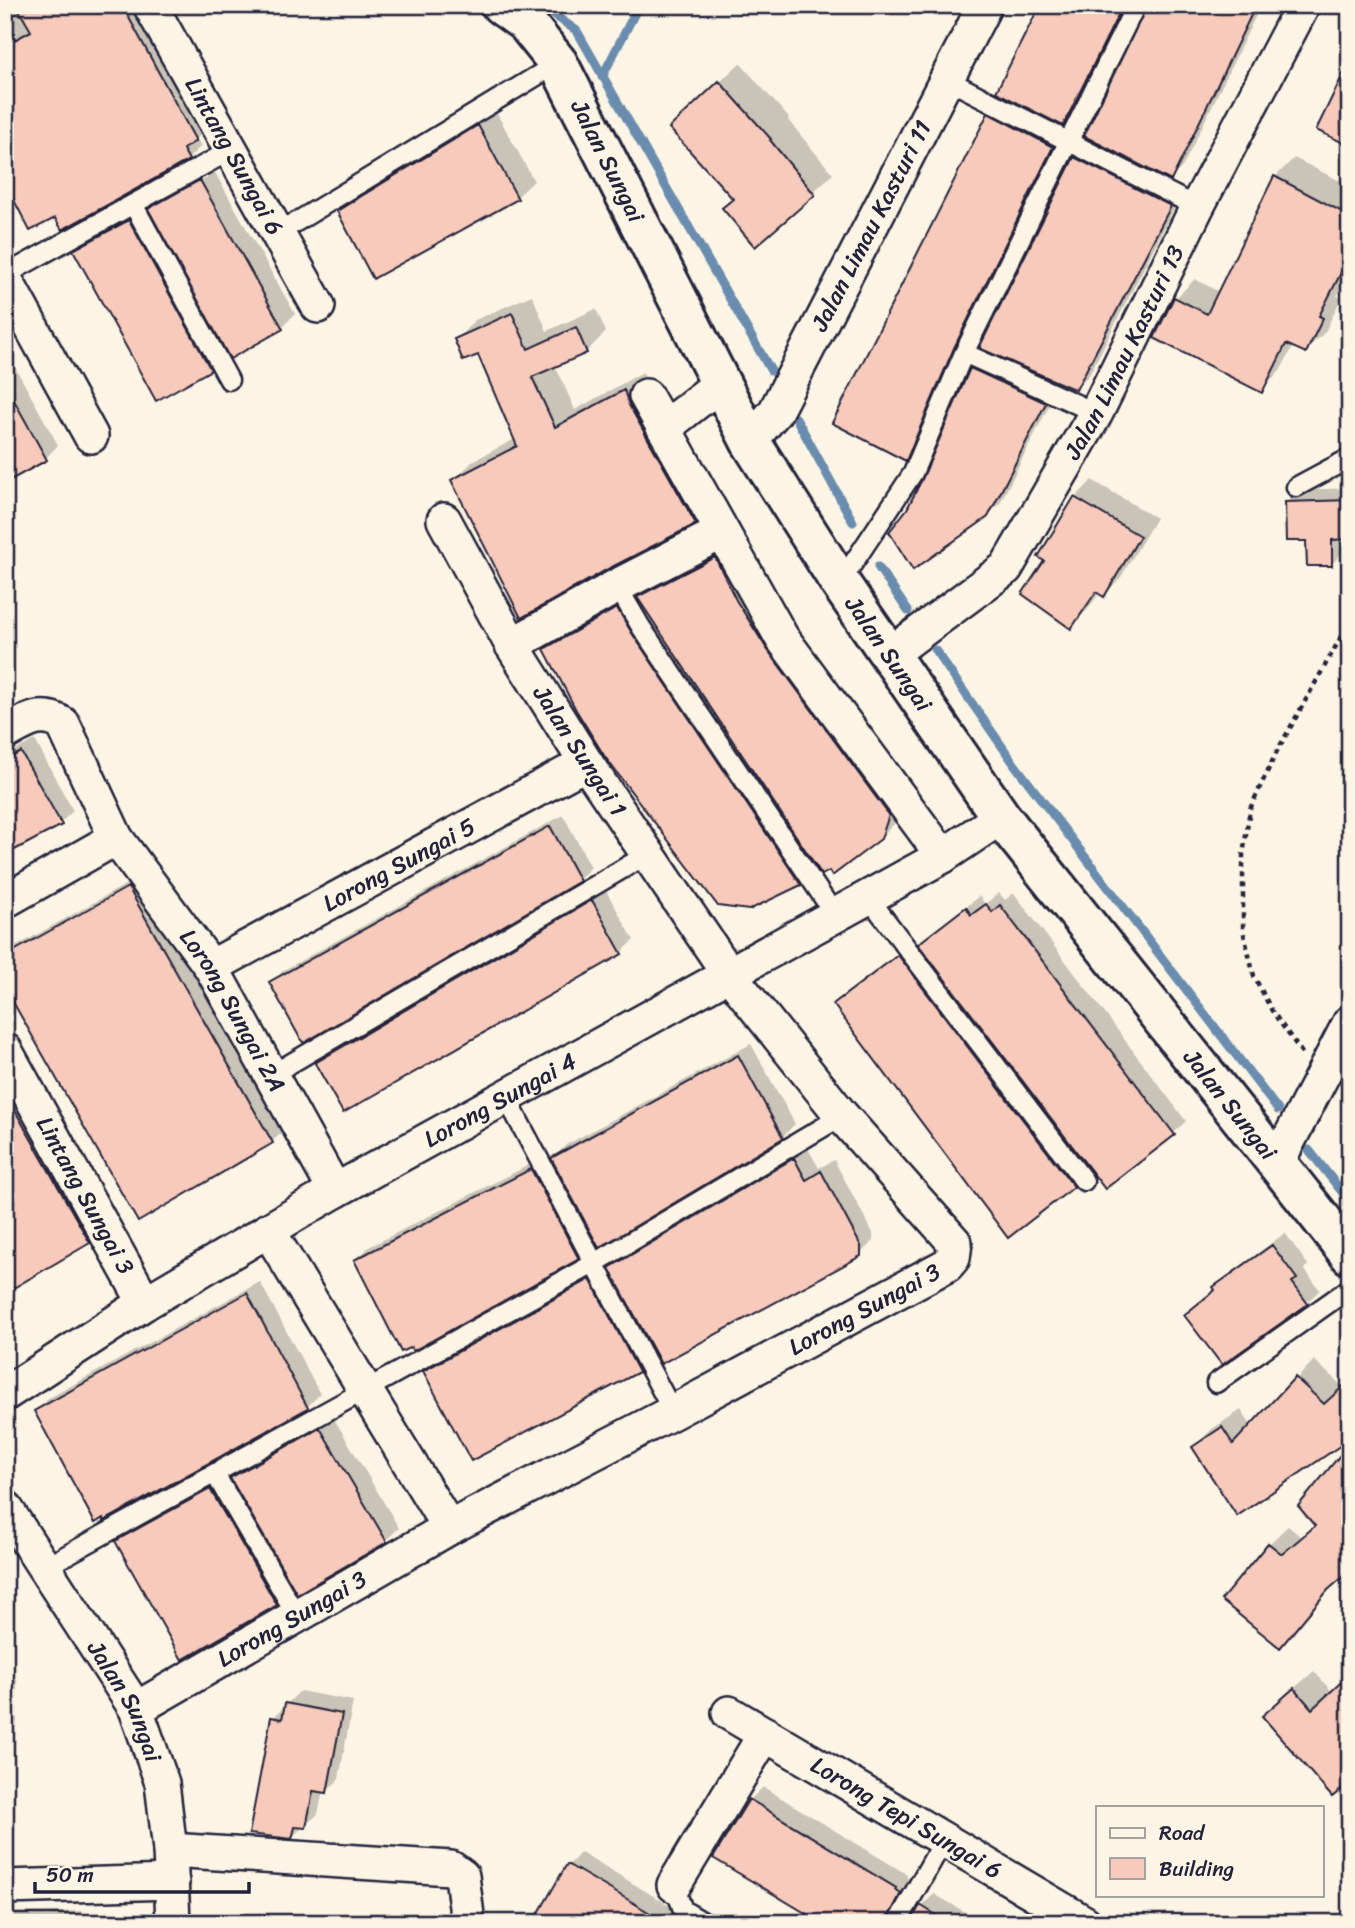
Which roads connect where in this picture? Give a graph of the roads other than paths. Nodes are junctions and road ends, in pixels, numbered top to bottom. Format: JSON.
{"nodes":[{"id":1,"x":150,"y":5,"type":"edge"},
{"id":2,"x":501,"y":5,"type":"edge"},
{"id":3,"x":985,"y":5,"type":"edge"},
{"id":4,"x":1136,"y":5,"type":"edge"},
{"id":5,"x":1303,"y":5,"type":"edge"},
{"id":6,"x":558,"y":63,"type":"junction"},
{"id":7,"x":946,"y":79,"type":"junction"},
{"id":8,"x":1067,"y":142,"type":"junction"},
{"id":9,"x":231,"y":150,"type":"junction"},
{"id":10,"x":133,"y":204,"type":"junction"},
{"id":11,"x":1197,"y":207,"type":"junction"},
{"id":12,"x":278,"y":233,"type":"junction"},
{"id":13,"x":5,"y":277,"type":"edge"},
{"id":14,"x":318,"y":306,"type":"dead end"},
{"id":15,"x":964,"y":353,"type":"junction"},
{"id":16,"x":229,"y":380,"type":"dead end"},
{"id":17,"x":720,"y":383,"type":"junction"},
{"id":18,"x":646,"y":396,"type":"dead end"},
{"id":19,"x":1096,"y":413,"type":"junction"},
{"id":20,"x":664,"y":428,"type":"junction"},
{"id":21,"x":91,"y":436,"type":"dead end"},
{"id":22,"x":750,"y":442,"type":"junction"},
{"id":23,"x":1350,"y":457,"type":"edge"},
{"id":24,"x":1296,"y":486,"type":"dead end"},
{"id":25,"x":444,"y":520,"type":"dead end"},
{"id":26,"x":722,"y":532,"type":"junction"},
{"id":27,"x":840,"y":583,"type":"junction"},
{"id":28,"x":617,"y":586,"type":"junction"},
{"id":29,"x":512,"y":645,"type":"junction"},
{"id":30,"x":889,"y":654,"type":"junction"},
{"id":31,"x":5,"y":733,"type":"edge"},
{"id":32,"x":586,"y":762,"type":"junction"},
{"id":33,"x":1001,"y":817,"type":"junction"},
{"id":34,"x":116,"y":838,"type":"junction"},
{"id":35,"x":648,"y":854,"type":"junction"},
{"id":36,"x":943,"y":856,"type":"junction"},
{"id":37,"x":868,"y":897,"type":"junction"},
{"id":38,"x":5,"y":901,"type":"edge"},
{"id":39,"x":835,"y":915,"type":"junction"},
{"id":40,"x":211,"y":967,"type":"junction"},
{"id":41,"x":729,"y":974,"type":"junction"},
{"id":42,"x":1350,"y":1022,"type":"edge"},
{"id":43,"x":5,"y":1050,"type":"edge"},
{"id":44,"x":271,"y":1075,"type":"junction"},
{"id":45,"x":506,"y":1097,"type":"junction"},
{"id":46,"x":842,"y":1116,"type":"junction"},
{"id":47,"x":1277,"y":1163,"type":"junction"},
{"id":48,"x":1084,"y":1181,"type":"dead end"},
{"id":49,"x":335,"y":1191,"type":"junction"},
{"id":50,"x":268,"y":1230,"type":"junction"},
{"id":51,"x":1350,"y":1255,"type":"edge"},
{"id":52,"x":595,"y":1263,"type":"junction"},
{"id":53,"x":1350,"y":1287,"type":"edge"},
{"id":54,"x":145,"y":1303,"type":"junction"},
{"id":55,"x":1216,"y":1383,"type":"dead end"},
{"id":56,"x":365,"y":1389,"type":"junction"},
{"id":57,"x":5,"y":1394,"type":"edge"},
{"id":58,"x":673,"y":1412,"type":"junction"},
{"id":59,"x":215,"y":1474,"type":"junction"},
{"id":60,"x":5,"y":1507,"type":"edge"},
{"id":61,"x":449,"y":1528,"type":"junction"},
{"id":62,"x":45,"y":1567,"type":"junction"},
{"id":63,"x":297,"y":1616,"type":"junction"},
{"id":64,"x":136,"y":1709,"type":"junction"},
{"id":65,"x":729,"y":1713,"type":"dead end"},
{"id":66,"x":765,"y":1734,"type":"junction"},
{"id":67,"x":944,"y":1840,"type":"junction"},
{"id":68,"x":171,"y":1866,"type":"junction"},
{"id":69,"x":674,"y":1885,"type":"joint"},
{"id":70,"x":5,"y":1887,"type":"edge"},
{"id":71,"x":173,"y":1923,"type":"edge"},
{"id":72,"x":468,"y":1923,"type":"edge"},
{"id":73,"x":705,"y":1923,"type":"edge"},
{"id":74,"x":897,"y":1923,"type":"edge"},
{"id":75,"x":1085,"y":1923,"type":"edge"}],
"edges":[{"from":1,"to":9,"type":"street","name":"Lintang Sungai 6"},
{"from":2,"to":6,"type":"street","name":"Jalan Sungai"},
{"from":3,"to":7,"type":"street","name":"Jalan Limau Kasturi 11"},
{"from":4,"to":8,"type":"lane"},
{"from":5,"to":11,"type":"street","name":"Jalan Limau Kasturi 13"},
{"from":6,"to":12,"type":"lane"},
{"from":6,"to":17,"type":"street","name":"Jalan Sungai"},
{"from":7,"to":8,"type":"lane"},
{"from":7,"to":22,"type":"street","name":"Jalan Limau Kasturi 11"},
{"from":8,"to":11,"type":"lane"},
{"from":8,"to":15,"type":"lane"},
{"from":9,"to":10,"type":"lane"},
{"from":9,"to":12,"type":"street","name":"Lintang Sungai 6"},
{"from":10,"to":13,"type":"lane"},
{"from":10,"to":16,"type":"lane"},
{"from":11,"to":19,"type":"street","name":"Jalan Limau Kasturi 13"},
{"from":12,"to":14,"type":"street","name":"Lintang Sungai 6"},
{"from":13,"to":21,"type":"street"},
{"from":15,"to":19,"type":"lane"},
{"from":15,"to":27,"type":"lane"},
{"from":17,"to":20,"type":"street"},
{"from":17,"to":22,"type":"street","name":"Jalan Sungai"},
{"from":18,"to":20,"type":"street"},
{"from":19,"to":30,"type":"street","name":"Jalan Limau Kasturi 13"},
{"from":20,"to":26,"type":"street"},
{"from":22,"to":27,"type":"street","name":"Jalan Sungai"},
{"from":23,"to":24,"type":"lane"},
{"from":25,"to":29,"type":"street","name":"Jalan Sungai 1"},
{"from":26,"to":28,"type":"street"},
{"from":26,"to":36,"type":"street"},
{"from":27,"to":30,"type":"street","name":"Jalan Sungai"},
{"from":28,"to":29,"type":"street"},
{"from":28,"to":39,"type":"lane"},
{"from":29,"to":32,"type":"street","name":"Jalan Sungai 1"},
{"from":30,"to":33,"type":"street","name":"Jalan Sungai"},
{"from":31,"to":34,"type":"street","name":"Lorong Sungai 2A"},
{"from":32,"to":35,"type":"street","name":"Jalan Sungai 1"},
{"from":32,"to":40,"type":"street","name":"Lorong Sungai 5"},
{"from":33,"to":36,"type":"street","name":"Lorong Sungai 4"},
{"from":33,"to":47,"type":"street","name":"Jalan Sungai"},
{"from":34,"to":38,"type":"street"},
{"from":34,"to":40,"type":"street","name":"Lorong Sungai 2A"},
{"from":35,"to":41,"type":"street","name":"Jalan Sungai 1"},
{"from":35,"to":44,"type":"lane"},
{"from":36,"to":37,"type":"street","name":"Lorong Sungai 4"},
{"from":37,"to":39,"type":"street","name":"Lorong Sungai 4"},
{"from":37,"to":48,"type":"lane"},
{"from":39,"to":41,"type":"street","name":"Lorong Sungai 4"},
{"from":40,"to":44,"type":"street","name":"Lorong Sungai 2A"},
{"from":41,"to":45,"type":"street","name":"Lorong Sungai 4"},
{"from":41,"to":46,"type":"street","name":"Lorong Sungai 3"},
{"from":42,"to":47,"type":"street"},
{"from":43,"to":54,"type":"street","name":"Lintang Sungai 3"},
{"from":44,"to":49,"type":"street","name":"Lorong Sungai 2A"},
{"from":45,"to":49,"type":"street","name":"Lorong Sungai 4"},
{"from":45,"to":52,"type":"lane"},
{"from":46,"to":52,"type":"lane"},
{"from":46,"to":58,"type":"street","name":"Lorong Sungai 3"},
{"from":47,"to":51,"type":"street","name":"Jalan Sungai"},
{"from":49,"to":50,"type":"street","name":"Lorong Sungai 4"},
{"from":50,"to":54,"type":"street","name":"Lorong Sungai 4"},
{"from":50,"to":56,"type":"street"},
{"from":52,"to":56,"type":"lane"},
{"from":52,"to":58,"type":"lane"},
{"from":53,"to":55,"type":"lane"},
{"from":54,"to":57,"type":"street","name":"Lorong Sungai 4"},
{"from":56,"to":59,"type":"lane"},
{"from":56,"to":61,"type":"street"},
{"from":58,"to":61,"type":"street","name":"Lorong Sungai 3"},
{"from":59,"to":62,"type":"lane"},
{"from":59,"to":63,"type":"lane"},
{"from":60,"to":62,"type":"street","name":"Jalan Sungai"},
{"from":61,"to":63,"type":"street","name":"Lorong Sungai 3"},
{"from":62,"to":64,"type":"street","name":"Jalan Sungai"},
{"from":63,"to":64,"type":"street","name":"Lorong Sungai 3"},
{"from":64,"to":68,"type":"street","name":"Jalan Sungai"},
{"from":65,"to":66,"type":"street","name":"Lorong Tepi Sungai 6"},
{"from":66,"to":67,"type":"street","name":"Lorong Tepi Sungai 6"},
{"from":66,"to":69,"type":"street"},
{"from":67,"to":74,"type":"lane"},
{"from":67,"to":75,"type":"street","name":"Lorong Tepi Sungai 6"},
{"from":68,"to":70,"type":"street"},
{"from":68,"to":71,"type":"street","name":"Jalan Sungai"},
{"from":68,"to":72,"type":"street"},
{"from":69,"to":73,"type":"lane"}]}
